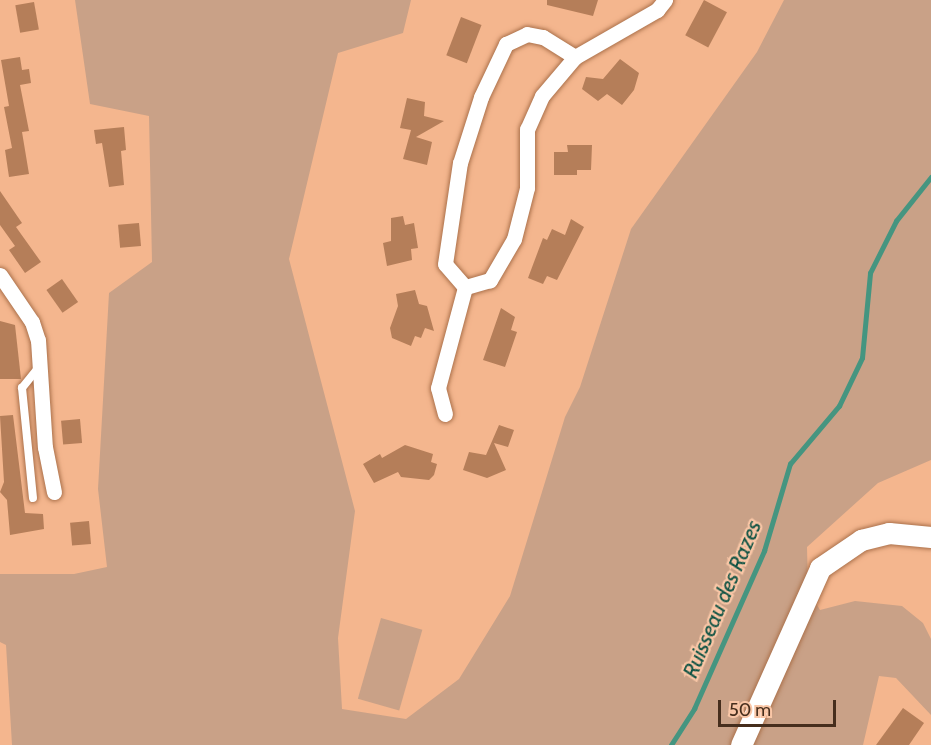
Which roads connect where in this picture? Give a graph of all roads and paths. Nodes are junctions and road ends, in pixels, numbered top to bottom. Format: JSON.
{"nodes":[{"id":1,"x":665,"y":0,"type":"edge"},
{"id":2,"x":575,"y":57,"type":"junction"},
{"id":3,"x":0,"y":275,"type":"edge"},
{"id":4,"x":465,"y":287,"type":"junction"},
{"id":5,"x":39,"y":367,"type":"junction"},
{"id":6,"x":445,"y":414,"type":"dead end"},
{"id":7,"x":54,"y":492,"type":"dead end"},
{"id":8,"x":33,"y":498,"type":"dead end"},
{"id":9,"x":931,"y":537,"type":"edge"},
{"id":10,"x":741,"y":745,"type":"edge"}],
"edges":[{"from":1,"to":2,"type":"street"},
{"from":2,"to":4,"type":"street"},
{"from":2,"to":4,"type":"street"},
{"from":3,"to":5,"type":"street"},
{"from":4,"to":6,"type":"street"},
{"from":5,"to":7,"type":"street"},
{"from":5,"to":8,"type":"lane"},
{"from":9,"to":10,"type":"street"}]}
